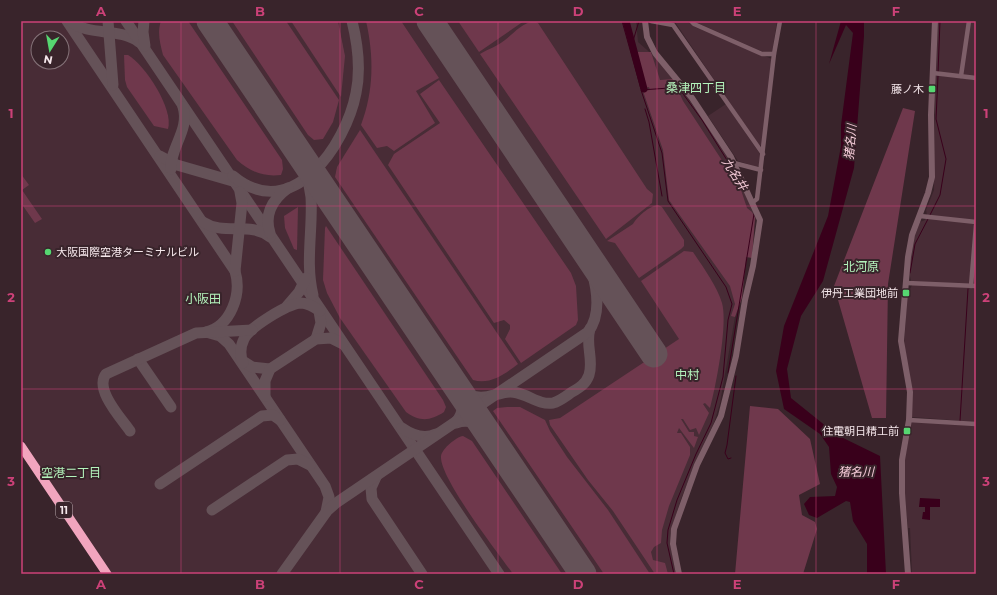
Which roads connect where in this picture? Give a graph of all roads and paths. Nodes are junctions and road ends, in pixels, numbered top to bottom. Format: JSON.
{"nodes":[{"id":1,"x":645,"y":21,"type":"edge"},
{"id":2,"x":651,"y":21,"type":"edge"},
{"id":3,"x":691,"y":21,"type":"edge"},
{"id":4,"x":780,"y":21,"type":"edge"},
{"id":5,"x":935,"y":21,"type":"edge"},
{"id":6,"x":969,"y":21,"type":"edge"},
{"id":7,"x":774,"y":54,"type":"junction"},
{"id":8,"x":933,"y":73,"type":"junction"},
{"id":9,"x":961,"y":76,"type":"junction"},
{"id":10,"x":976,"y":78,"type":"edge"},
{"id":11,"x":763,"y":154,"type":"junction"},
{"id":12,"x":734,"y":163,"type":"junction"},
{"id":13,"x":761,"y":170,"type":"junction"},
{"id":14,"x":752,"y":202,"type":"junction"},
{"id":15,"x":920,"y":216,"type":"junction"},
{"id":16,"x":976,"y":224,"type":"edge"},
{"id":17,"x":907,"y":283,"type":"junction"},
{"id":18,"x":973,"y":286,"type":"edge"},
{"id":19,"x":909,"y":420,"type":"junction"},
{"id":20,"x":976,"y":424,"type":"edge"},
{"id":21,"x":21,"y":446,"type":"edge"},
{"id":22,"x":21,"y":452,"type":"edge"},
{"id":23,"x":21,"y":456,"type":"edge"},
{"id":24,"x":103,"y":574,"type":"edge"},
{"id":25,"x":107,"y":574,"type":"edge"},
{"id":26,"x":679,"y":574,"type":"edge"},
{"id":27,"x":908,"y":574,"type":"edge"}],
"edges":[{"from":1,"to":12,"type":"street"},
{"from":2,"to":11,"type":"street"},
{"from":3,"to":7,"type":"street"},
{"from":4,"to":7,"type":"street"},
{"from":5,"to":8,"type":"street"},
{"from":6,"to":9,"type":"street"},
{"from":7,"to":11,"type":"street"},
{"from":8,"to":9,"type":"street"},
{"from":8,"to":15,"type":"street"},
{"from":9,"to":10,"type":"street"},
{"from":11,"to":13,"type":"street"},
{"from":12,"to":13,"type":"street"},
{"from":12,"to":14,"type":"street"},
{"from":13,"to":14,"type":"street"},
{"from":14,"to":26,"type":"street"},
{"from":15,"to":16,"type":"street"},
{"from":15,"to":17,"type":"street"},
{"from":16,"to":18,"type":"street"},
{"from":17,"to":18,"type":"street"},
{"from":17,"to":19,"type":"street"},
{"from":19,"to":20,"type":"street"},
{"from":19,"to":27,"type":"street"},
{"from":21,"to":25,"type":"highway","number":"11"},
{"from":22,"to":24,"type":"street"},
{"from":23,"to":24,"type":"highway","number":"11"}]}
